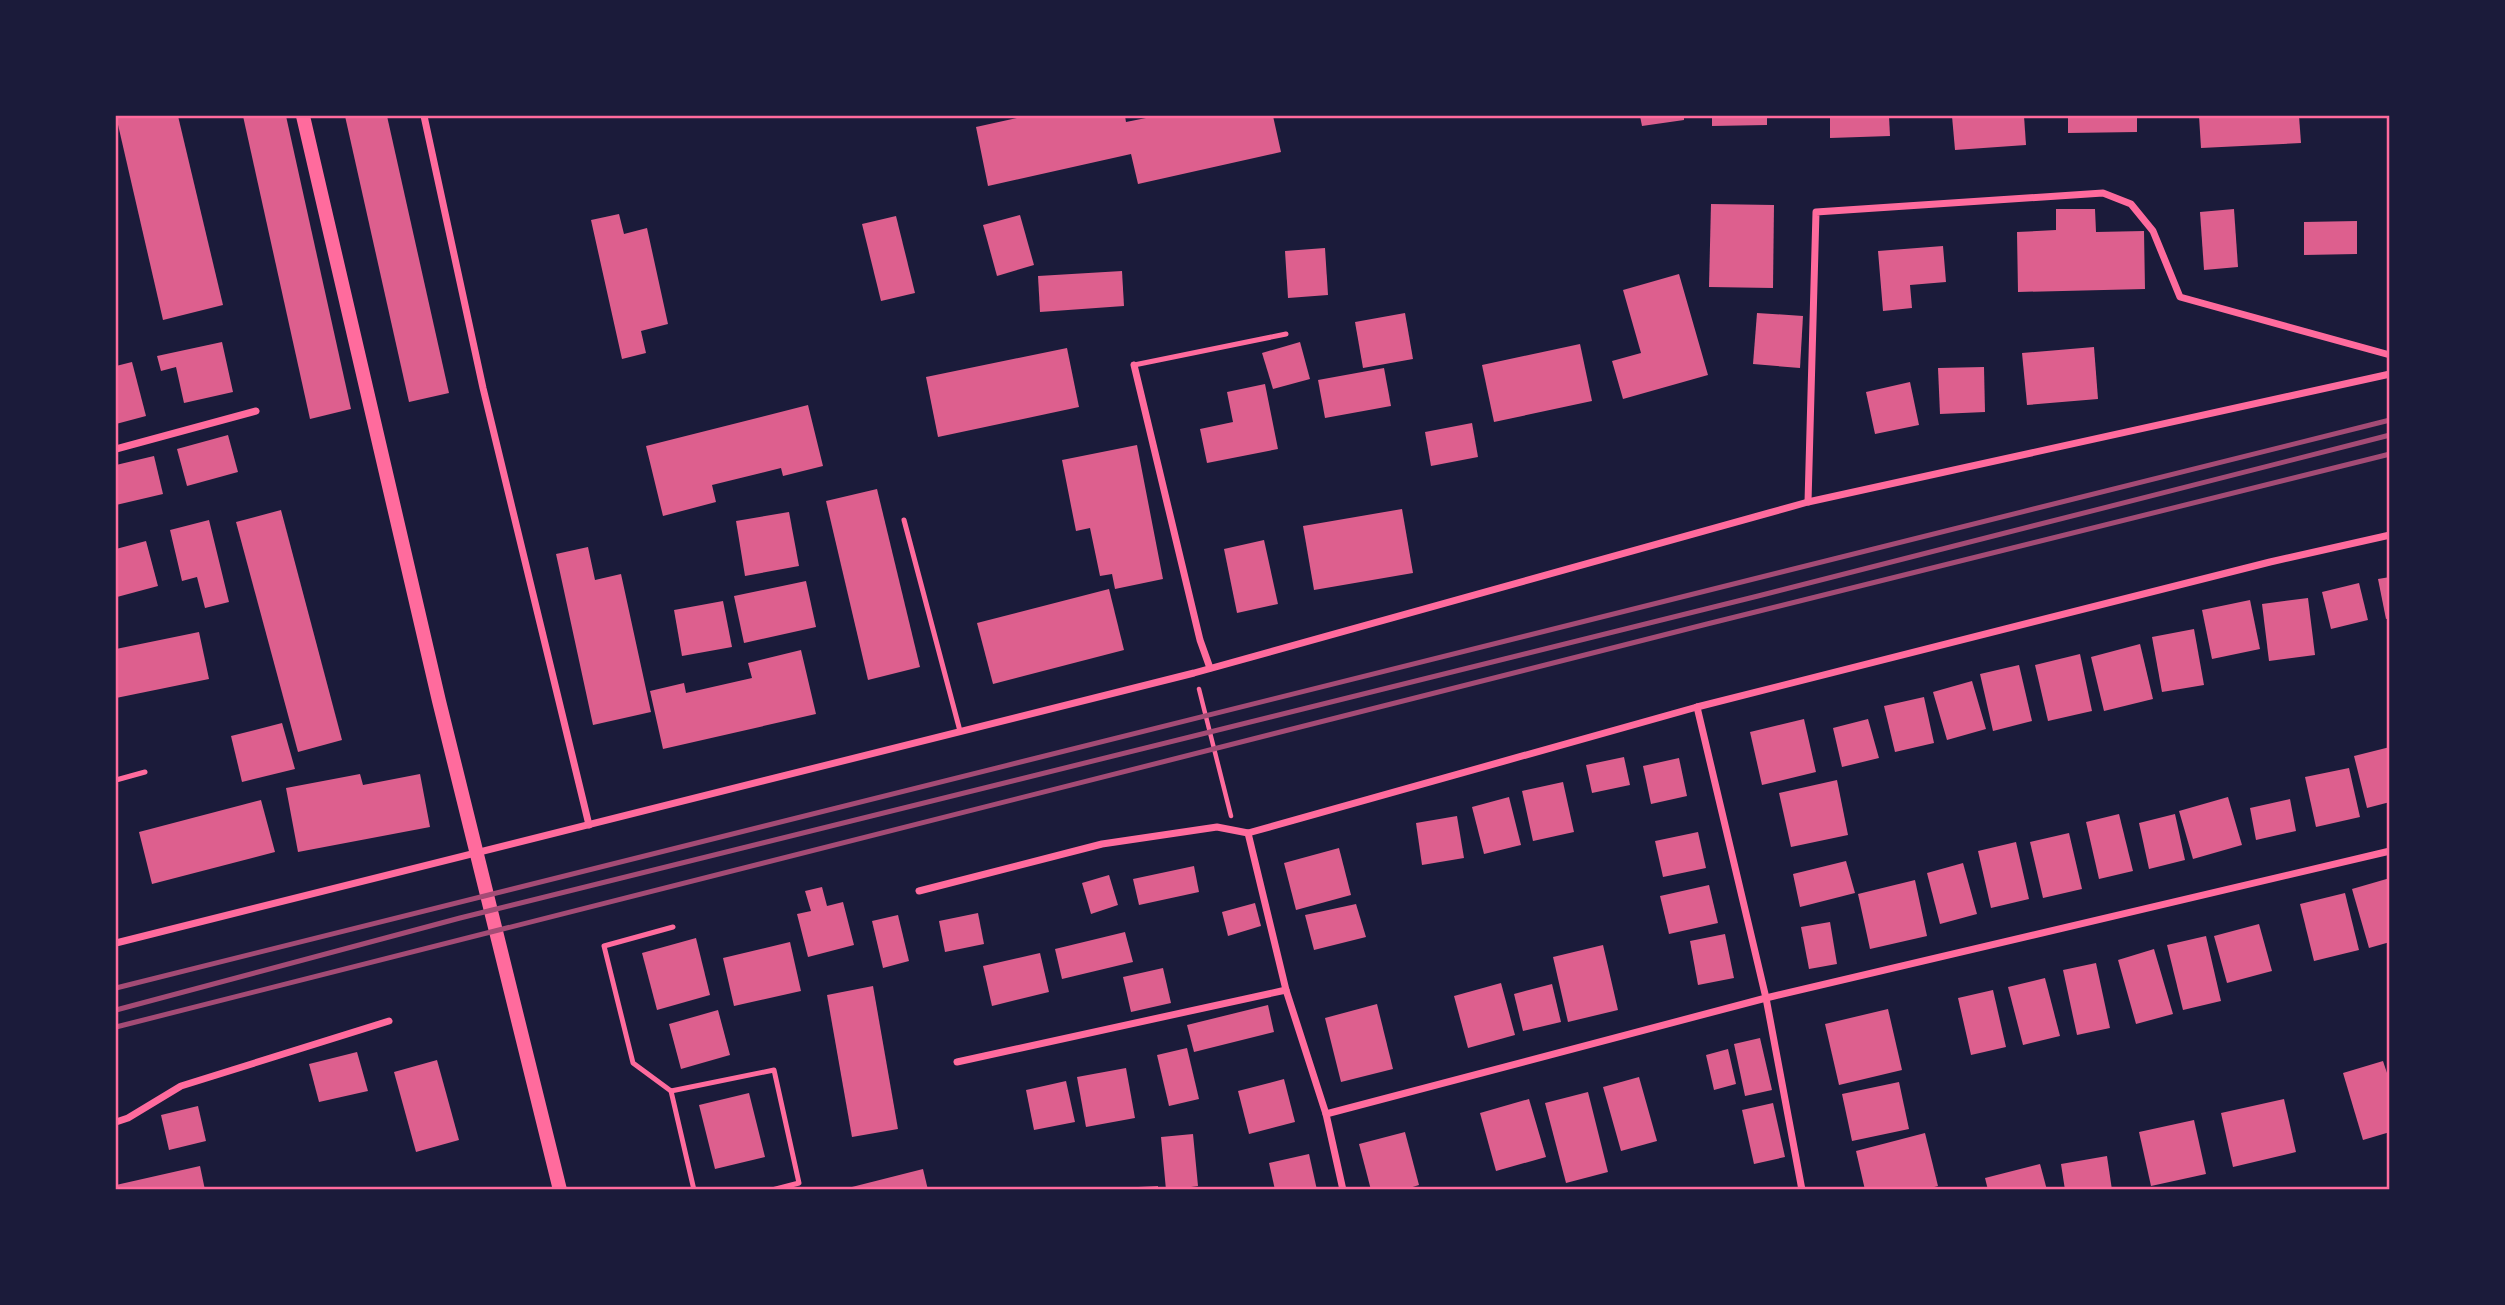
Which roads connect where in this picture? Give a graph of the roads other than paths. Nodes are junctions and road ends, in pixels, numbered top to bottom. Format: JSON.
{"nodes":[{"id":1,"x":303,"y":116,"type":"edge"},
{"id":2,"x":424,"y":116,"type":"edge"},
{"id":3,"x":1286,"y":334,"type":"dead end"},
{"id":4,"x":2389,"y":355,"type":"edge"},
{"id":5,"x":1134,"y":365,"type":"joint"},
{"id":6,"x":2389,"y":374,"type":"edge"},
{"id":7,"x":256,"y":411,"type":"dead end"},
{"id":8,"x":116,"y":449,"type":"edge"},
{"id":9,"x":1808,"y":502,"type":"junction"},
{"id":10,"x":904,"y":520,"type":"dead end"},
{"id":11,"x":2389,"y":535,"type":"edge"},
{"id":12,"x":1210,"y":668,"type":"junction"},
{"id":13,"x":1697,"y":707,"type":"junction"},
{"id":14,"x":960,"y":731,"type":"junction"},
{"id":15,"x":145,"y":772,"type":"dead end"},
{"id":16,"x":116,"y":780,"type":"edge"},
{"id":17,"x":589,"y":825,"type":"junction"},
{"id":18,"x":1248,"y":833,"type":"junction"},
{"id":19,"x":2389,"y":851,"type":"edge"},
{"id":20,"x":919,"y":891,"type":"dead end"},
{"id":21,"x":673,"y":927,"type":"dead end"},
{"id":22,"x":116,"y":943,"type":"edge"},
{"id":23,"x":1286,"y":990,"type":"junction"},
{"id":24,"x":1766,"y":998,"type":"junction"},
{"id":25,"x":388,"y":1021,"type":"dead end"},
{"id":26,"x":957,"y":1062,"type":"dead end"},
{"id":27,"x":671,"y":1091,"type":"junction"},
{"id":28,"x":1326,"y":1114,"type":"junction"},
{"id":29,"x":116,"y":1122,"type":"edge"},
{"id":30,"x":558,"y":1183,"type":"edge"},
{"id":31,"x":694,"y":1189,"type":"edge"},
{"id":32,"x":772,"y":1189,"type":"edge"},
{"id":33,"x":1343,"y":1189,"type":"edge"},
{"id":34,"x":1802,"y":1189,"type":"edge"}],
"edges":[{"from":1,"to":30,"type":"main road"},
{"from":2,"to":17,"type":"street"},
{"from":3,"to":5,"type":"lane"},
{"from":4,"to":9,"type":"street"},
{"from":5,"to":12,"type":"street"},
{"from":6,"to":9,"type":"street"},
{"from":7,"to":8,"type":"street"},
{"from":9,"to":12,"type":"street"},
{"from":10,"to":14,"type":"lane"},
{"from":11,"to":13,"type":"street"},
{"from":12,"to":14,"type":"street"},
{"from":13,"to":18,"type":"street"},
{"from":13,"to":24,"type":"street"},
{"from":14,"to":17,"type":"street"},
{"from":15,"to":16,"type":"lane"},
{"from":17,"to":22,"type":"street"},
{"from":18,"to":20,"type":"street"},
{"from":18,"to":23,"type":"street"},
{"from":19,"to":24,"type":"street"},
{"from":21,"to":27,"type":"lane"},
{"from":23,"to":26,"type":"street"},
{"from":23,"to":28,"type":"street"},
{"from":24,"to":28,"type":"street"},
{"from":24,"to":34,"type":"street"},
{"from":25,"to":29,"type":"street"},
{"from":27,"to":31,"type":"lane"},
{"from":27,"to":32,"type":"lane"},
{"from":28,"to":33,"type":"street"}]}
